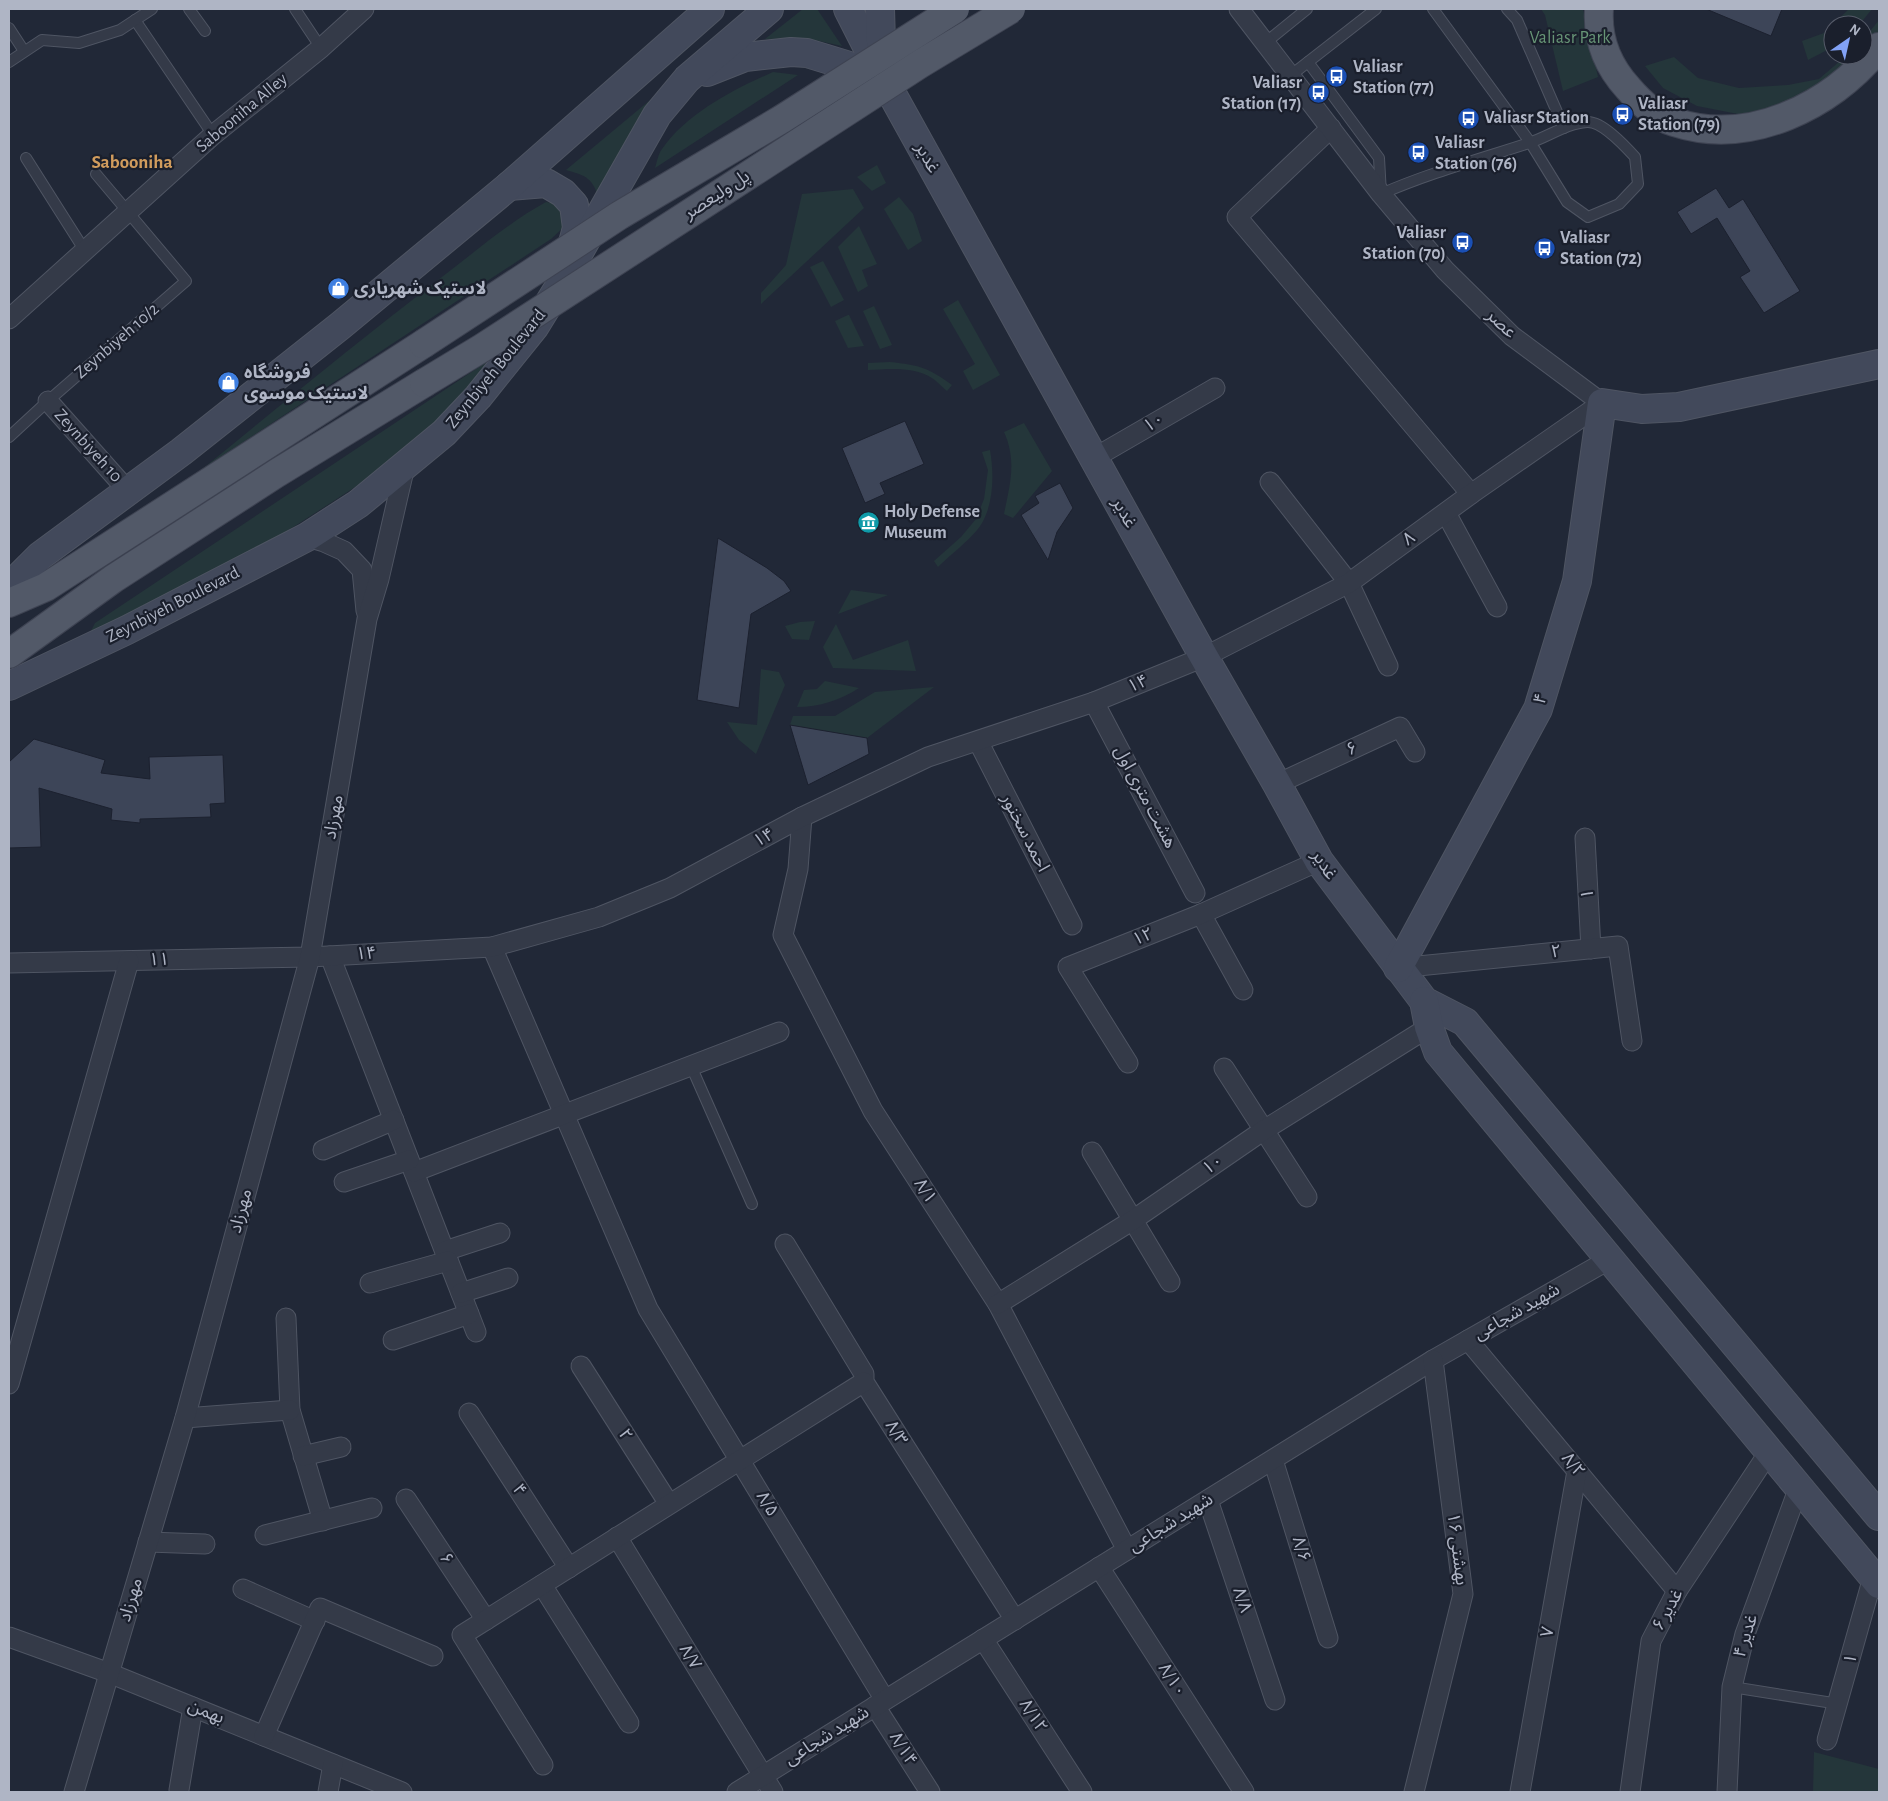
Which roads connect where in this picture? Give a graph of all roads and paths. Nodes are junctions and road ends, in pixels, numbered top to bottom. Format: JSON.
{"nodes":[{"id":1,"x":152,"y":9,"type":"edge"},
{"id":2,"x":190,"y":9,"type":"edge"},
{"id":3,"x":295,"y":9,"type":"edge"},
{"id":4,"x":364,"y":9,"type":"edge"},
{"id":5,"x":769,"y":9,"type":"edge"},
{"id":6,"x":848,"y":9,"type":"edge"},
{"id":7,"x":880,"y":9,"type":"edge"},
{"id":8,"x":955,"y":9,"type":"edge"},
{"id":9,"x":1010,"y":9,"type":"edge"},
{"id":10,"x":1239,"y":9,"type":"edge"},
{"id":11,"x":1307,"y":9,"type":"edge"},
{"id":12,"x":1376,"y":9,"type":"edge"},
{"id":13,"x":1433,"y":9,"type":"edge"},
{"id":14,"x":1508,"y":9,"type":"edge"},
{"id":15,"x":1599,"y":9,"type":"edge"},
{"id":16,"x":700,"y":14,"type":"edge"},
{"id":17,"x":136,"y":20,"type":"junction"},
{"id":18,"x":9,"y":28,"type":"edge"},
{"id":19,"x":205,"y":31,"type":"dead end"},
{"id":20,"x":1265,"y":43,"type":"junction"},
{"id":21,"x":1879,"y":47,"type":"edge"},
{"id":22,"x":322,"y":48,"type":"junction"},
{"id":23,"x":24,"y":51,"type":"junction"},
{"id":24,"x":9,"y":62,"type":"edge"},
{"id":25,"x":1308,"y":62,"type":"junction"},
{"id":26,"x":882,"y":76,"type":"junction"},
{"id":27,"x":1290,"y":76,"type":"junction"},
{"id":28,"x":687,"y":80,"type":"junction"},
{"id":29,"x":1331,"y":128,"type":"junction"},
{"id":30,"x":1564,"y":128,"type":"junction"},
{"id":31,"x":213,"y":135,"type":"junction"},
{"id":32,"x":1530,"y":142,"type":"junction"},
{"id":33,"x":26,"y":158,"type":"dead end"},
{"id":34,"x":96,"y":174,"type":"dead end"},
{"id":35,"x":509,"y":186,"type":"junction"},
{"id":36,"x":1381,"y":194,"type":"junction"},
{"id":37,"x":128,"y":212,"type":"junction"},
{"id":38,"x":85,"y":251,"type":"junction"},
{"id":39,"x":562,"y":282,"type":"junction"},
{"id":40,"x":9,"y":319,"type":"edge"},
{"id":41,"x":1879,"y":364,"type":"edge"},
{"id":42,"x":1215,"y":388,"type":"dead end"},
{"id":43,"x":48,"y":401,"type":"junction"},
{"id":44,"x":1602,"y":403,"type":"junction"},
{"id":45,"x":9,"y":437,"type":"edge"},
{"id":46,"x":1094,"y":458,"type":"junction"},
{"id":47,"x":405,"y":466,"type":"junction"},
{"id":48,"x":1270,"y":482,"type":"dead end"},
{"id":49,"x":128,"y":491,"type":"junction"},
{"id":50,"x":1471,"y":494,"type":"junction"},
{"id":51,"x":1446,"y":513,"type":"junction"},
{"id":52,"x":306,"y":536,"type":"junction"},
{"id":53,"x":1349,"y":583,"type":"junction"},
{"id":54,"x":9,"y":587,"type":"edge"},
{"id":55,"x":9,"y":603,"type":"edge"},
{"id":56,"x":1498,"y":607,"type":"dead end"},
{"id":57,"x":367,"y":619,"type":"junction"},
{"id":58,"x":9,"y":654,"type":"edge"},
{"id":59,"x":1204,"y":657,"type":"junction"},
{"id":60,"x":1388,"y":666,"type":"dead end"},
{"id":61,"x":9,"y":686,"type":"edge"},
{"id":62,"x":1094,"y":702,"type":"junction"},
{"id":63,"x":978,"y":740,"type":"junction"},
{"id":64,"x":1416,"y":752,"type":"dead end"},
{"id":65,"x":1277,"y":784,"type":"junction"},
{"id":66,"x":802,"y":817,"type":"junction"},
{"id":67,"x":1585,"y":838,"type":"dead end"},
{"id":68,"x":1319,"y":860,"type":"junction"},
{"id":69,"x":1195,"y":893,"type":"dead end"},
{"id":70,"x":1200,"y":914,"type":"junction"},
{"id":71,"x":1072,"y":925,"type":"dead end"},
{"id":72,"x":492,"y":947,"type":"junction"},
{"id":73,"x":1591,"y":949,"type":"junction"},
{"id":74,"x":330,"y":956,"type":"junction"},
{"id":75,"x":310,"y":957,"type":"junction"},
{"id":76,"x":129,"y":961,"type":"junction"},
{"id":77,"x":9,"y":963,"type":"edge"},
{"id":78,"x":1398,"y":968,"type":"junction"},
{"id":79,"x":1244,"y":990,"type":"dead end"},
{"id":80,"x":1426,"y":1014,"type":"junction"},
{"id":81,"x":780,"y":1032,"type":"dead end"},
{"id":82,"x":1632,"y":1041,"type":"dead end"},
{"id":83,"x":1128,"y":1062,"type":"dead end"},
{"id":84,"x":691,"y":1066,"type":"junction"},
{"id":85,"x":1224,"y":1068,"type":"dead end"},
{"id":86,"x":564,"y":1114,"type":"junction"},
{"id":87,"x":394,"y":1120,"type":"junction"},
{"id":88,"x":1264,"y":1130,"type":"junction"},
{"id":89,"x":323,"y":1150,"type":"dead end"},
{"id":90,"x":1092,"y":1152,"type":"dead end"},
{"id":91,"x":412,"y":1166,"type":"junction"},
{"id":92,"x":344,"y":1182,"type":"dead end"},
{"id":93,"x":1307,"y":1197,"type":"dead end"},
{"id":94,"x":752,"y":1204,"type":"dead end"},
{"id":95,"x":1133,"y":1220,"type":"junction"},
{"id":96,"x":500,"y":1233,"type":"dead end"},
{"id":97,"x":785,"y":1244,"type":"dead end"},
{"id":98,"x":447,"y":1256,"type":"junction"},
{"id":99,"x":1610,"y":1259,"type":"junction"},
{"id":100,"x":508,"y":1278,"type":"dead end"},
{"id":101,"x":1170,"y":1282,"type":"dead end"},
{"id":102,"x":370,"y":1283,"type":"dead end"},
{"id":103,"x":461,"y":1293,"type":"junction"},
{"id":104,"x":998,"y":1304,"type":"junction"},
{"id":105,"x":470,"y":1314,"type":"junction"},
{"id":106,"x":286,"y":1318,"type":"dead end"},
{"id":107,"x":476,"y":1332,"type":"dead end"},
{"id":108,"x":393,"y":1340,"type":"dead end"},
{"id":109,"x":1468,"y":1340,"type":"junction"},
{"id":110,"x":1433,"y":1360,"type":"junction"},
{"id":111,"x":581,"y":1366,"type":"dead end"},
{"id":112,"x":864,"y":1382,"type":"junction"},
{"id":113,"x":9,"y":1384,"type":"edge"},
{"id":114,"x":290,"y":1410,"type":"junction"},
{"id":115,"x":469,"y":1413,"type":"dead end"},
{"id":116,"x":185,"y":1418,"type":"junction"},
{"id":117,"x":341,"y":1447,"type":"dead end"},
{"id":118,"x":1769,"y":1452,"type":"junction"},
{"id":119,"x":303,"y":1456,"type":"junction"},
{"id":120,"x":740,"y":1460,"type":"junction"},
{"id":121,"x":1273,"y":1460,"type":"junction"},
{"id":122,"x":1577,"y":1471,"type":"junction"},
{"id":123,"x":1798,"y":1487,"type":"junction"},
{"id":124,"x":406,"y":1499,"type":"dead end"},
{"id":125,"x":1208,"y":1500,"type":"junction"},
{"id":126,"x":669,"y":1504,"type":"junction"},
{"id":127,"x":372,"y":1508,"type":"dead end"},
{"id":128,"x":1879,"y":1516,"type":"edge"},
{"id":129,"x":323,"y":1521,"type":"junction"},
{"id":130,"x":265,"y":1535,"type":"dead end"},
{"id":131,"x":617,"y":1537,"type":"junction"},
{"id":132,"x":148,"y":1542,"type":"junction"},
{"id":133,"x":205,"y":1544,"type":"dead end"},
{"id":134,"x":1127,"y":1550,"type":"junction"},
{"id":135,"x":1100,"y":1567,"type":"junction"},
{"id":136,"x":569,"y":1568,"type":"junction"},
{"id":137,"x":1876,"y":1580,"type":"edge"},
{"id":138,"x":542,"y":1585,"type":"junction"},
{"id":139,"x":243,"y":1589,"type":"dead end"},
{"id":140,"x":1677,"y":1591,"type":"junction"},
{"id":141,"x":486,"y":1620,"type":"junction"},
{"id":142,"x":1015,"y":1620,"type":"junction"},
{"id":143,"x":314,"y":1621,"type":"junction"},
{"id":144,"x":9,"y":1637,"type":"edge"},
{"id":145,"x":1328,"y":1638,"type":"dead end"},
{"id":146,"x":983,"y":1639,"type":"junction"},
{"id":147,"x":433,"y":1656,"type":"dead end"},
{"id":148,"x":109,"y":1673,"type":"junction"},
{"id":149,"x":1732,"y":1687,"type":"junction"},
{"id":150,"x":1275,"y":1700,"type":"dead end"},
{"id":151,"x":880,"y":1703,"type":"junction"},
{"id":152,"x":1839,"y":1704,"type":"junction"},
{"id":153,"x":193,"y":1707,"type":"junction"},
{"id":154,"x":629,"y":1723,"type":"dead end"},
{"id":155,"x":264,"y":1736,"type":"junction"},
{"id":156,"x":1827,"y":1740,"type":"dead end"},
{"id":157,"x":333,"y":1764,"type":"junction"},
{"id":158,"x":543,"y":1764,"type":"dead end"},
{"id":159,"x":763,"y":1776,"type":"junction"},
{"id":160,"x":179,"y":1790,"type":"dead end"},
{"id":161,"x":74,"y":1792,"type":"edge"},
{"id":162,"x":328,"y":1792,"type":"edge"},
{"id":163,"x":402,"y":1792,"type":"edge"},
{"id":164,"x":737,"y":1792,"type":"edge"},
{"id":165,"x":773,"y":1792,"type":"edge"},
{"id":166,"x":930,"y":1792,"type":"edge"},
{"id":167,"x":1082,"y":1792,"type":"edge"},
{"id":168,"x":1244,"y":1792,"type":"edge"},
{"id":169,"x":1414,"y":1792,"type":"edge"},
{"id":170,"x":1520,"y":1792,"type":"edge"},
{"id":171,"x":1630,"y":1792,"type":"edge"},
{"id":172,"x":1726,"y":1792,"type":"edge"}],
"edges":[{"from":1,"to":17,"type":"lane"},
{"from":2,"to":19,"type":"lane"},
{"from":3,"to":22,"type":"lane"},
{"from":4,"to":22,"type":"street","name":"Sabooniha Alley"},
{"from":5,"to":28,"type":"street","name":"Zeynbiyeh Boulevard"},
{"from":6,"to":26,"type":"street","name":"غدیر"},
{"from":7,"to":26,"type":"street"},
{"from":8,"to":55,"type":"main road","name":"پل ولیعصر","bridge":true},
{"from":9,"to":58,"type":"main road","name":"پل ولیعصر","bridge":true},
{"from":10,"to":20,"type":"street","name":"عصر"},
{"from":11,"to":20,"type":"lane"},
{"from":12,"to":25,"type":"lane"},
{"from":13,"to":32,"type":"lane"},
{"from":14,"to":30,"type":"lane"},
{"from":15,"to":21,"type":"main road"},
{"from":16,"to":35,"type":"street"},
{"from":17,"to":23,"type":"lane"},
{"from":17,"to":31,"type":"lane"},
{"from":18,"to":23,"type":"lane"},
{"from":20,"to":27,"type":"street","name":"عصر"},
{"from":22,"to":31,"type":"street","name":"Sabooniha Alley"},
{"from":23,"to":24,"type":"lane"},
{"from":25,"to":27,"type":"lane"},
{"from":25,"to":36,"type":"lane"},
{"from":26,"to":28,"type":"street"},
{"from":26,"to":46,"type":"street","name":"غدیر"},
{"from":27,"to":29,"type":"street","name":"عصر"},
{"from":28,"to":39,"type":"street","name":"Zeynbiyeh Boulevard"},
{"from":29,"to":36,"type":"street","name":"عصر"},
{"from":29,"to":50,"type":"street"},
{"from":30,"to":32,"type":"lane"},
{"from":30,"to":32,"type":"lane"},
{"from":31,"to":37,"type":"street","name":"Sabooniha Alley"},
{"from":32,"to":36,"type":"lane"},
{"from":33,"to":38,"type":"lane"},
{"from":34,"to":37,"type":"lane"},
{"from":35,"to":39,"type":"street"},
{"from":35,"to":49,"type":"street"},
{"from":36,"to":44,"type":"street","name":"عصر"},
{"from":37,"to":38,"type":"street","name":"Sabooniha Alley"},
{"from":37,"to":43,"type":"lane","name":"Zeynbiyeh 10/2"},
{"from":38,"to":40,"type":"street","name":"Sabooniha Alley"},
{"from":39,"to":47,"type":"street","name":"Zeynbiyeh Boulevard"},
{"from":41,"to":44,"type":"street","name":"عصر"},
{"from":42,"to":46,"type":"street","name":"۱۰"},
{"from":43,"to":45,"type":"lane","name":"Zeynbiyeh 10/2"},
{"from":43,"to":49,"type":"street","name":"Zeynbiyeh 10"},
{"from":44,"to":50,"type":"street","name":"۸"},
{"from":44,"to":78,"type":"street","name":"۴"},
{"from":46,"to":59,"type":"street","name":"غدیر"},
{"from":47,"to":52,"type":"street","name":"Zeynbiyeh Boulevard"},
{"from":47,"to":57,"type":"street"},
{"from":48,"to":53,"type":"street"},
{"from":49,"to":54,"type":"street"},
{"from":50,"to":51,"type":"street","name":"۸"},
{"from":51,"to":53,"type":"street","name":"۸"},
{"from":51,"to":56,"type":"street"},
{"from":52,"to":57,"type":"street"},
{"from":52,"to":61,"type":"street","name":"Zeynbiyeh Boulevard"},
{"from":53,"to":59,"type":"street","name":"۸"},
{"from":53,"to":60,"type":"street"},
{"from":57,"to":75,"type":"street","name":"مهرزاد"},
{"from":59,"to":62,"type":"street","name":"۱۴"},
{"from":59,"to":65,"type":"street","name":"غدیر"},
{"from":62,"to":63,"type":"street","name":"۱۴"},
{"from":62,"to":69,"type":"street","name":"هشت متری اول"},
{"from":63,"to":66,"type":"street","name":"۱۴"},
{"from":63,"to":71,"type":"street","name":"احمد سخنور"},
{"from":64,"to":65,"type":"street","name":"۶"},
{"from":65,"to":68,"type":"street","name":"غدیر"},
{"from":66,"to":72,"type":"street","name":"۱۴"},
{"from":66,"to":104,"type":"street","name":"۸/۱"},
{"from":67,"to":73,"type":"street","name":"۱"},
{"from":68,"to":70,"type":"street","name":"۱۲"},
{"from":68,"to":78,"type":"street","name":"غدیر"},
{"from":70,"to":79,"type":"street"},
{"from":70,"to":83,"type":"street","name":"۱۲"},
{"from":72,"to":74,"type":"street","name":"۱۴"},
{"from":72,"to":86,"type":"street","name":"۸/۵"},
{"from":73,"to":78,"type":"street","name":"۲"},
{"from":73,"to":82,"type":"street","name":"۲"},
{"from":74,"to":75,"type":"street","name":"۱۴"},
{"from":74,"to":87,"type":"street"},
{"from":75,"to":76,"type":"street","name":"۱۱"},
{"from":75,"to":116,"type":"street","name":"مهرزاد"},
{"from":76,"to":77,"type":"street","name":"۱۱"},
{"from":76,"to":113,"type":"street"},
{"from":78,"to":80,"type":"street","name":"غدیر"},
{"from":80,"to":88,"type":"street","name":"۱۰"},
{"from":80,"to":99,"type":"street"},
{"from":80,"to":128,"type":"street"},
{"from":81,"to":84,"type":"street"},
{"from":84,"to":86,"type":"street"},
{"from":84,"to":94,"type":"lane"},
{"from":85,"to":88,"type":"street"},
{"from":86,"to":91,"type":"street"},
{"from":86,"to":120,"type":"street","name":"۸/۵"},
{"from":87,"to":89,"type":"street"},
{"from":87,"to":91,"type":"street"},
{"from":88,"to":93,"type":"street"},
{"from":88,"to":95,"type":"street","name":"۱۰"},
{"from":90,"to":95,"type":"street"},
{"from":91,"to":92,"type":"street"},
{"from":91,"to":98,"type":"street"},
{"from":95,"to":101,"type":"street"},
{"from":95,"to":104,"type":"street","name":"۱۰"},
{"from":96,"to":98,"type":"street"},
{"from":97,"to":112,"type":"street","name":"۸/۳"},
{"from":98,"to":102,"type":"street"},
{"from":98,"to":103,"type":"street"},
{"from":99,"to":109,"type":"street","name":"شهید شجاعی"},
{"from":99,"to":118,"type":"street"},
{"from":100,"to":103,"type":"street"},
{"from":103,"to":105,"type":"street"},
{"from":104,"to":134,"type":"street","name":"۸/۱"},
{"from":105,"to":107,"type":"street"},
{"from":105,"to":108,"type":"street"},
{"from":106,"to":114,"type":"street"},
{"from":109,"to":110,"type":"street","name":"شهید شجاعی"},
{"from":109,"to":122,"type":"street","name":"۸/۲"},
{"from":110,"to":121,"type":"street","name":"شهید شجاعی"},
{"from":110,"to":169,"type":"street","name":"۱۶ بهشتی"},
{"from":111,"to":126,"type":"street","name":"۲"},
{"from":112,"to":120,"type":"street"},
{"from":112,"to":142,"type":"street","name":"۸/۳"},
{"from":114,"to":116,"type":"street"},
{"from":114,"to":119,"type":"street"},
{"from":115,"to":136,"type":"street","name":"۴"},
{"from":116,"to":132,"type":"street","name":"مهرزاد"},
{"from":117,"to":119,"type":"street"},
{"from":118,"to":123,"type":"street"},
{"from":118,"to":140,"type":"street","name":"غدیر ۶"},
{"from":119,"to":129,"type":"street"},
{"from":120,"to":126,"type":"street"},
{"from":120,"to":151,"type":"street","name":"۸/۵"},
{"from":121,"to":125,"type":"street","name":"شهید شجاعی"},
{"from":121,"to":145,"type":"street","name":"۸/۶"},
{"from":122,"to":140,"type":"street","name":"۸/۲"},
{"from":122,"to":170,"type":"street","name":"۷"},
{"from":123,"to":137,"type":"street"},
{"from":123,"to":149,"type":"street","name":"غدیر ۴"},
{"from":124,"to":141,"type":"street","name":"۶"},
{"from":125,"to":134,"type":"street","name":"شهید شجاعی"},
{"from":125,"to":150,"type":"street","name":"۸/۸"},
{"from":126,"to":131,"type":"street"},
{"from":127,"to":129,"type":"street"},
{"from":129,"to":130,"type":"street"},
{"from":131,"to":136,"type":"street"},
{"from":131,"to":159,"type":"street","name":"۸/۷"},
{"from":132,"to":133,"type":"street"},
{"from":132,"to":148,"type":"street","name":"مهرزاد"},
{"from":134,"to":135,"type":"street","name":"شهید شجاعی"},
{"from":135,"to":142,"type":"street","name":"شهید شجاعی"},
{"from":135,"to":168,"type":"street","name":"۸/۱۰"},
{"from":136,"to":138,"type":"street"},
{"from":137,"to":152,"type":"street","name":"۱"},
{"from":138,"to":141,"type":"street"},
{"from":138,"to":154,"type":"street"},
{"from":139,"to":143,"type":"street"},
{"from":140,"to":171,"type":"street","name":"غدیر ۶"},
{"from":141,"to":158,"type":"street"},
{"from":142,"to":146,"type":"street","name":"شهید شجاعی"},
{"from":143,"to":147,"type":"street"},
{"from":143,"to":155,"type":"street"},
{"from":144,"to":148,"type":"street","name":"بهمن"},
{"from":146,"to":151,"type":"street","name":"شهید شجاعی"},
{"from":146,"to":167,"type":"street","name":"۸/۱۲"},
{"from":148,"to":153,"type":"street","name":"بهمن"},
{"from":148,"to":161,"type":"street","name":"مهرزاد"},
{"from":149,"to":152,"type":"lane"},
{"from":149,"to":172,"type":"street","name":"غدیر ۴"},
{"from":151,"to":159,"type":"street","name":"شهید شجاعی"},
{"from":151,"to":166,"type":"street","name":"۸/۱۴"},
{"from":152,"to":156,"type":"street","name":"۱"},
{"from":153,"to":155,"type":"street","name":"بهمن"},
{"from":153,"to":160,"type":"street"},
{"from":155,"to":157,"type":"street","name":"بهمن"},
{"from":157,"to":162,"type":"street"},
{"from":157,"to":163,"type":"street","name":"بهمن"},
{"from":159,"to":164,"type":"street","name":"شهید شجاعی"},
{"from":159,"to":165,"type":"street","name":"۸/۷"}]}
